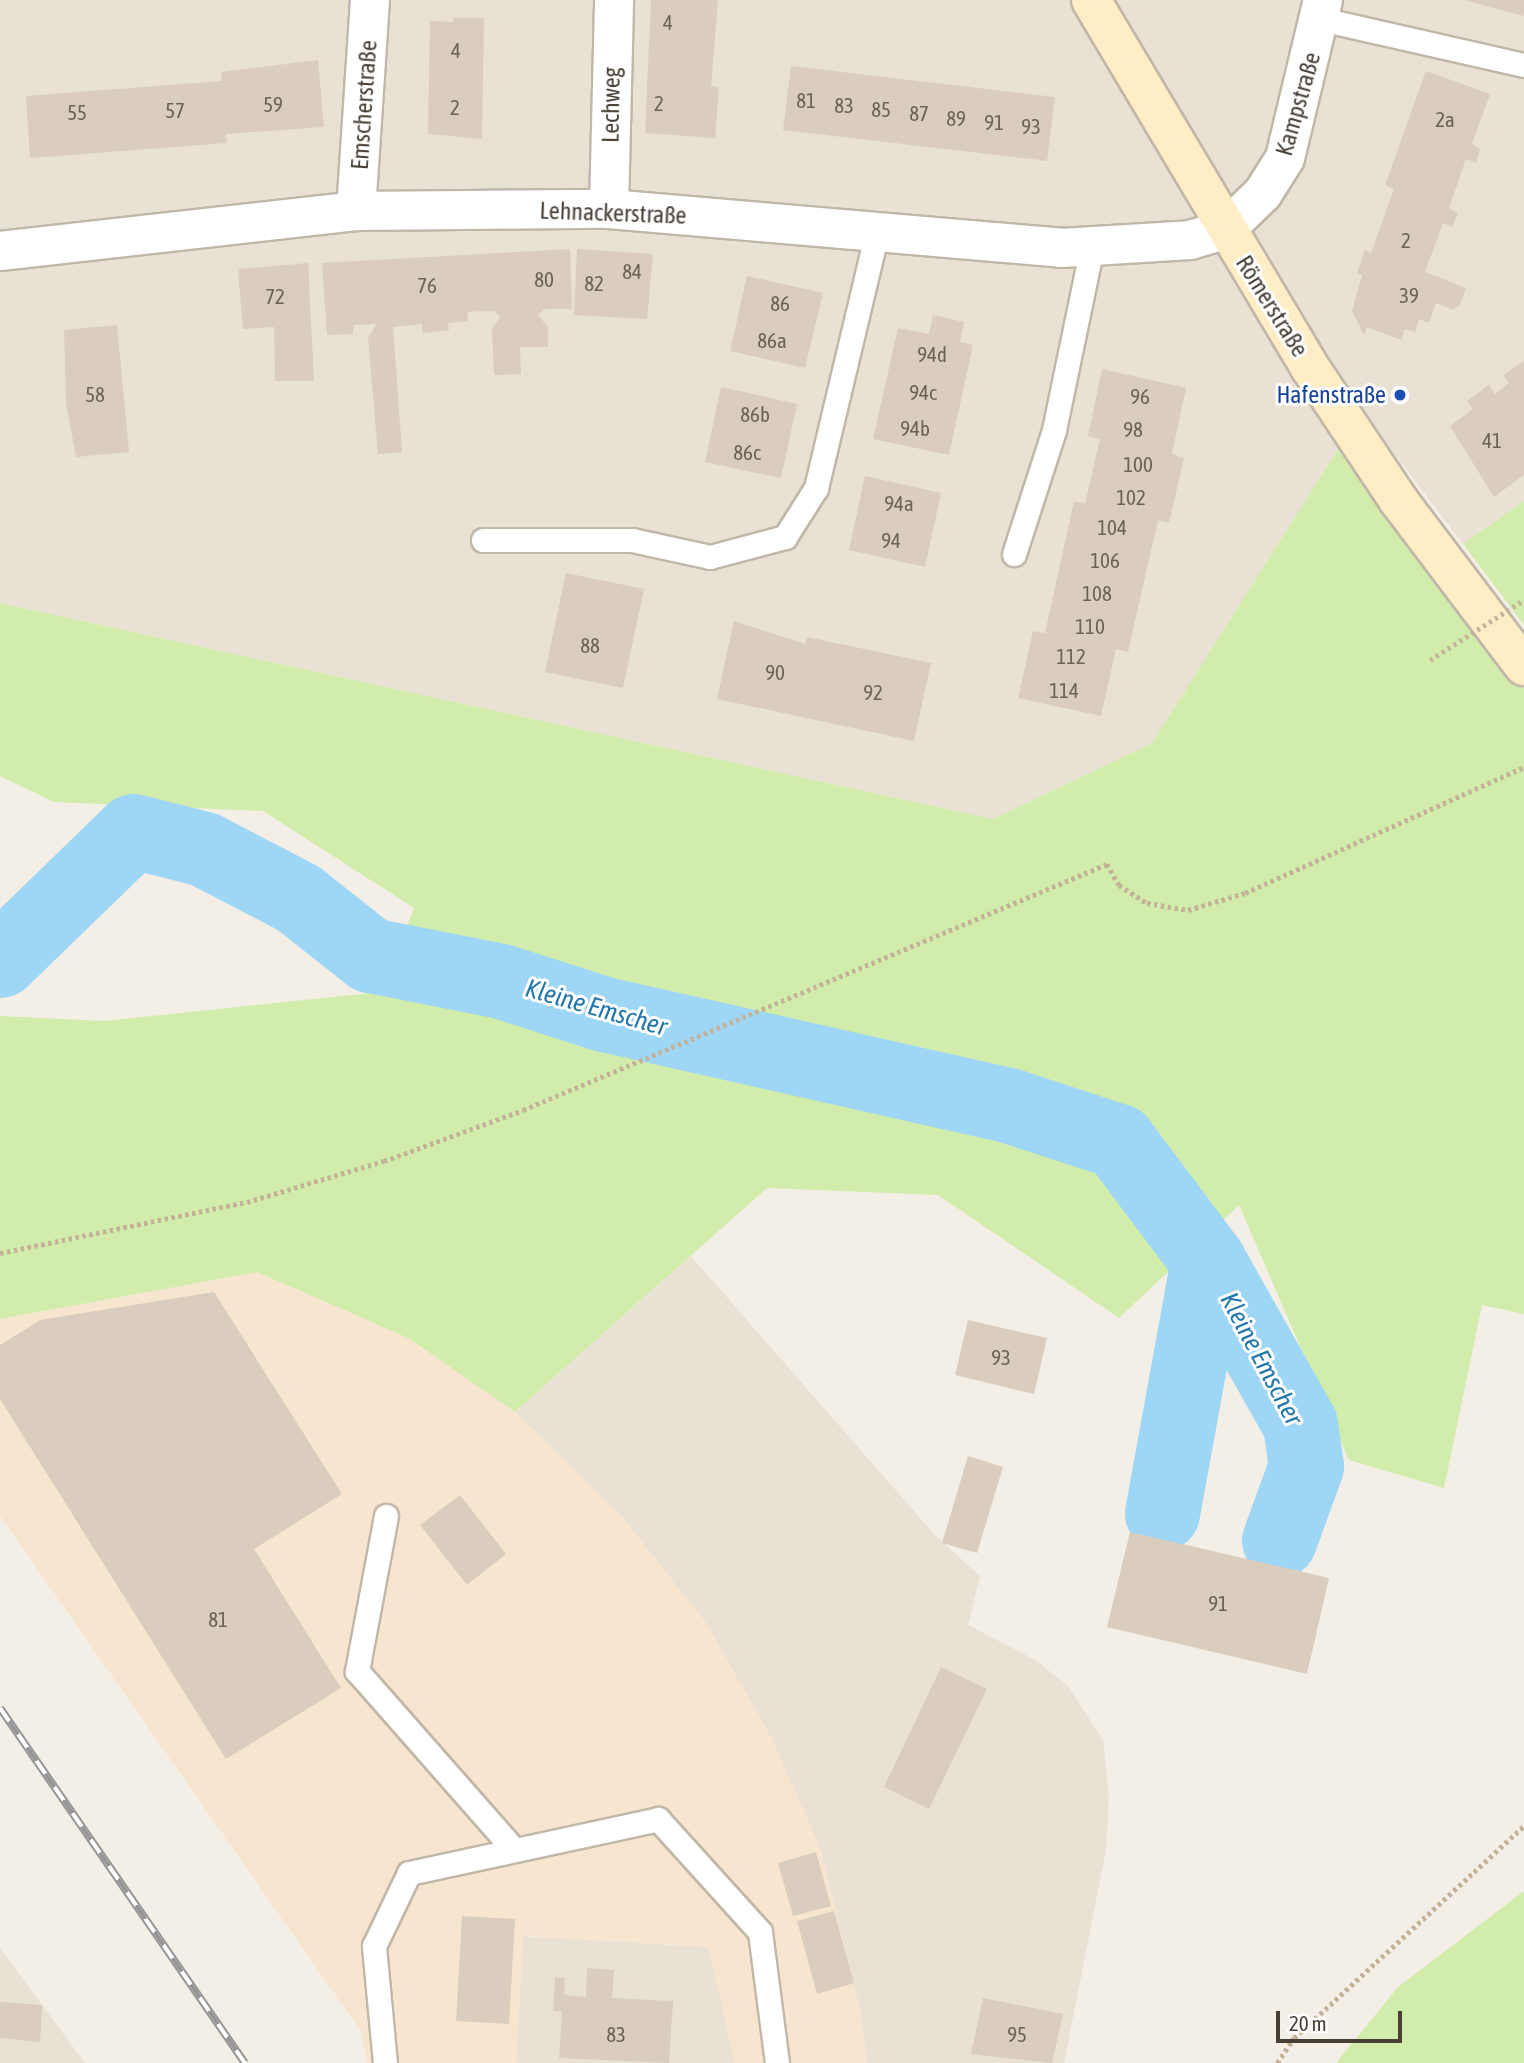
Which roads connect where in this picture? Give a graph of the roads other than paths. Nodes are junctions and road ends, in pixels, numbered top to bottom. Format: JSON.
{"nodes":[{"id":1,"x":370,"y":0,"type":"edge"},
{"id":2,"x":614,"y":0,"type":"edge"},
{"id":3,"x":1091,"y":0,"type":"edge"},
{"id":4,"x":1322,"y":9,"type":"edge"},
{"id":5,"x":1524,"y":65,"type":"edge"},
{"id":6,"x":609,"y":209,"type":"junction"},
{"id":7,"x":356,"y":211,"type":"junction"},
{"id":8,"x":1225,"y":230,"type":"junction"},
{"id":9,"x":877,"y":231,"type":"junction"},
{"id":10,"x":1092,"y":247,"type":"junction"},
{"id":11,"x":0,"y":251,"type":"edge"},
{"id":12,"x":484,"y":540,"type":"dead end"},
{"id":13,"x":1014,"y":554,"type":"dead end"},
{"id":14,"x":1524,"y":666,"type":"edge"},
{"id":15,"x":386,"y":1516,"type":"dead end"},
{"id":16,"x":514,"y":1850,"type":"junction"},
{"id":17,"x":385,"y":2063,"type":"edge"},
{"id":18,"x":777,"y":2063,"type":"edge"}],
"edges":[{"from":1,"to":7,"type":"street","name":"Emscherstraße"},
{"from":2,"to":6,"type":"street","name":"Lechweg"},
{"from":3,"to":8,"type":"street","name":"Römerstraße"},
{"from":4,"to":5,"type":"lane"},
{"from":4,"to":8,"type":"street","name":"Kampstraße"},
{"from":6,"to":7,"type":"street","name":"Lehnackerstraße"},
{"from":6,"to":9,"type":"street","name":"Lehnackerstraße"},
{"from":7,"to":11,"type":"street","name":"Lehnackerstraße"},
{"from":8,"to":10,"type":"street","name":"Lehnackerstraße"},
{"from":8,"to":14,"type":"street","name":"Römerstraße"},
{"from":9,"to":10,"type":"street","name":"Lehnackerstraße"},
{"from":9,"to":12,"type":"lane"},
{"from":10,"to":13,"type":"lane"},
{"from":15,"to":16,"type":"lane"},
{"from":16,"to":17,"type":"lane"},
{"from":16,"to":18,"type":"lane"}]}
